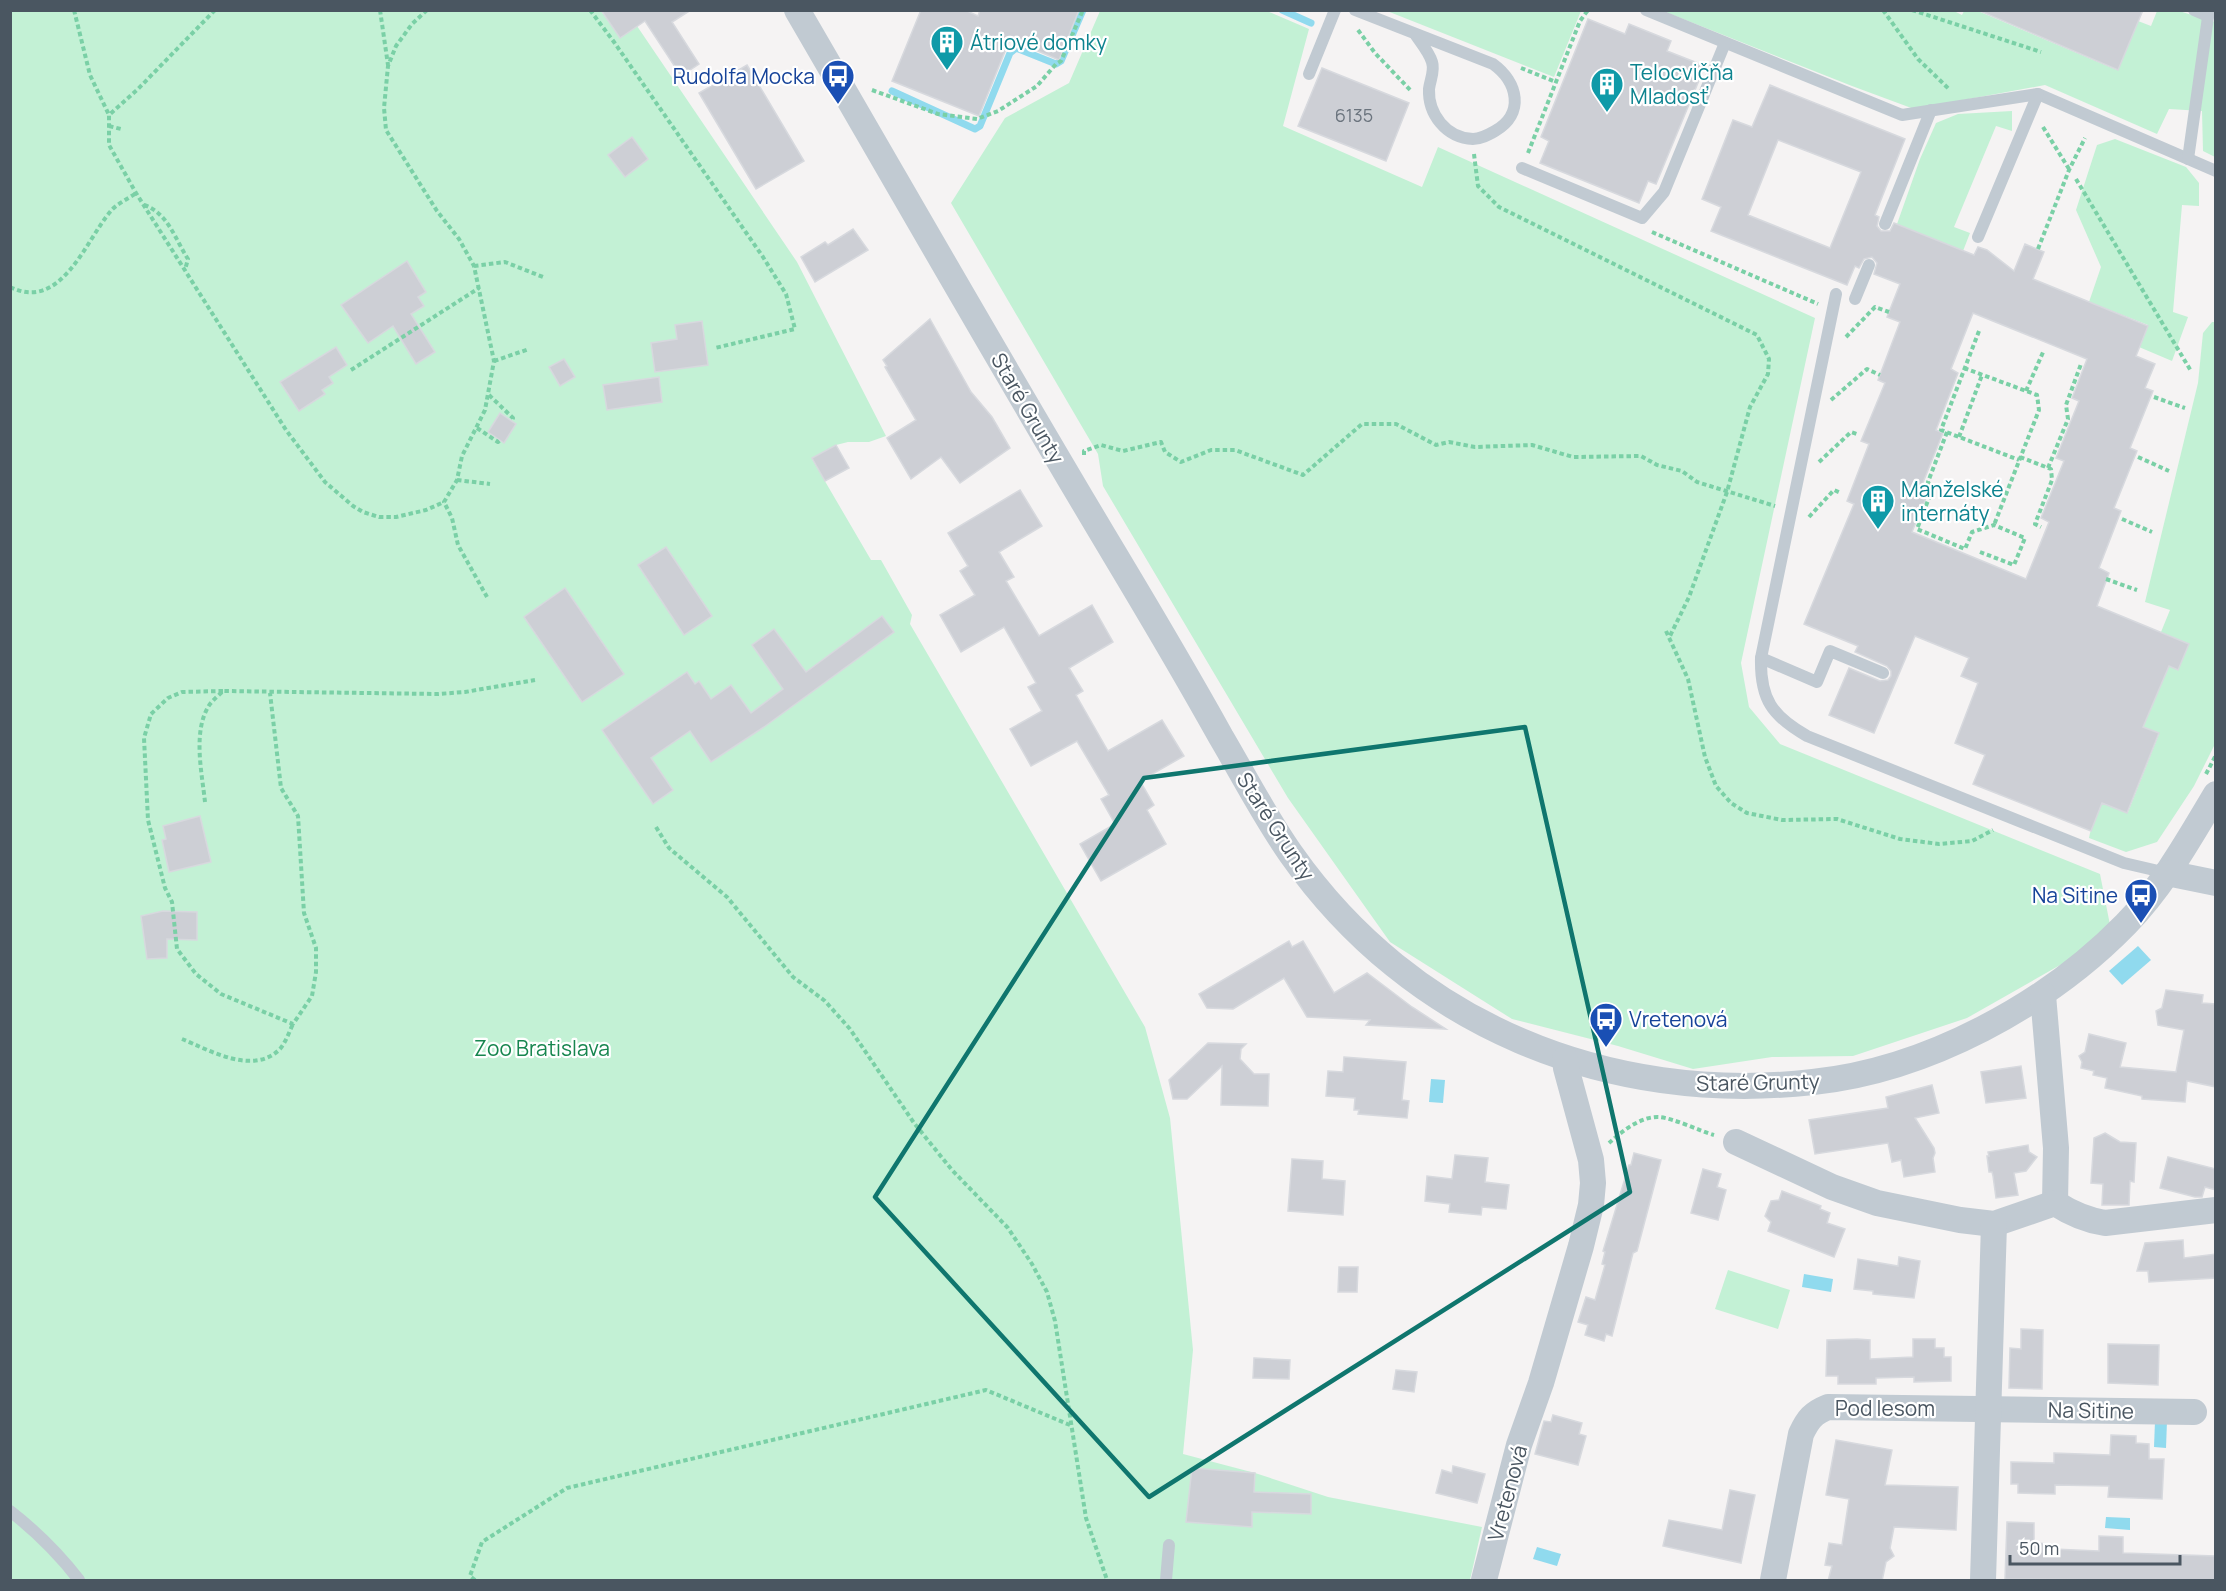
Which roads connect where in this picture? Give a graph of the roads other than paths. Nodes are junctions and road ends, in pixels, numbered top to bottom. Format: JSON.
{"nodes":[{"id":1,"x":797,"y":10,"type":"edge"},
{"id":2,"x":1335,"y":10,"type":"edge"},
{"id":3,"x":1355,"y":10,"type":"edge"},
{"id":4,"x":1646,"y":10,"type":"edge"},
{"id":5,"x":2194,"y":10,"type":"edge"},
{"id":6,"x":2209,"y":13,"type":"edge"},
{"id":7,"x":1415,"y":34,"type":"junction"},
{"id":8,"x":1725,"y":43,"type":"junction"},
{"id":9,"x":1310,"y":74,"type":"dead end"},
{"id":10,"x":2038,"y":94,"type":"junction"},
{"id":11,"x":1931,"y":110,"type":"junction"},
{"id":12,"x":2188,"y":159,"type":"junction"},
{"id":13,"x":1522,"y":168,"type":"road end"},
{"id":14,"x":2216,"y":171,"type":"edge"},
{"id":15,"x":1885,"y":224,"type":"dead end"},
{"id":16,"x":1978,"y":237,"type":"dead end"},
{"id":17,"x":1869,"y":265,"type":"dead end"},
{"id":18,"x":1836,"y":294,"type":"dead end"},
{"id":19,"x":1855,"y":299,"type":"dead end"},
{"id":20,"x":1761,"y":658,"type":"junction"},
{"id":21,"x":1883,"y":673,"type":"dead end"},
{"id":22,"x":2216,"y":794,"type":"edge"},
{"id":23,"x":2167,"y":873,"type":"junction"},
{"id":24,"x":2216,"y":883,"type":"edge"},
{"id":25,"x":2043,"y":994,"type":"junction"},
{"id":26,"x":1565,"y":1059,"type":"junction"},
{"id":27,"x":1736,"y":1142,"type":"road end"},
{"id":28,"x":2055,"y":1203,"type":"junction"},
{"id":29,"x":2216,"y":1210,"type":"edge"},
{"id":30,"x":1994,"y":1224,"type":"junction"},
{"id":31,"x":1987,"y":1408,"type":"junction"},
{"id":32,"x":2194,"y":1412,"type":"dead end"},
{"id":33,"x":10,"y":1511,"type":"edge"},
{"id":34,"x":1169,"y":1545,"type":"dead end"},
{"id":35,"x":79,"y":1581,"type":"edge"},
{"id":36,"x":1166,"y":1581,"type":"edge"},
{"id":37,"x":1484,"y":1581,"type":"edge"},
{"id":38,"x":1773,"y":1581,"type":"edge"},
{"id":39,"x":1983,"y":1581,"type":"edge"}],
"edges":[{"from":1,"to":26,"type":"street","name":"Staré Grunty"},
{"from":2,"to":9,"type":"lane"},
{"from":3,"to":7,"type":"lane"},
{"from":4,"to":8,"type":"lane"},
{"from":5,"to":6,"type":"lane"},
{"from":6,"to":12,"type":"lane"},
{"from":7,"to":7,"type":"lane"},
{"from":8,"to":11,"type":"lane"},
{"from":8,"to":13,"type":"lane"},
{"from":10,"to":11,"type":"lane"},
{"from":10,"to":12,"type":"lane"},
{"from":10,"to":16,"type":"lane"},
{"from":11,"to":15,"type":"lane"},
{"from":12,"to":14,"type":"lane"},
{"from":17,"to":19,"type":"lane"},
{"from":18,"to":20,"type":"lane"},
{"from":20,"to":21,"type":"lane"},
{"from":20,"to":23,"type":"lane"},
{"from":22,"to":23,"type":"street","name":"Staré Grunty"},
{"from":23,"to":24,"type":"street"},
{"from":23,"to":25,"type":"street","name":"Staré Grunty"},
{"from":25,"to":26,"type":"street","name":"Staré Grunty"},
{"from":25,"to":28,"type":"street"},
{"from":26,"to":37,"type":"street","name":"Vretenová"},
{"from":27,"to":30,"type":"street"},
{"from":28,"to":29,"type":"street"},
{"from":28,"to":30,"type":"street"},
{"from":30,"to":31,"type":"street"},
{"from":31,"to":32,"type":"street","name":"Na Sitine"},
{"from":31,"to":38,"type":"street","name":"Pod lesom"},
{"from":31,"to":39,"type":"street"},
{"from":33,"to":35,"type":"lane"},
{"from":34,"to":36,"type":"lane"}]}
